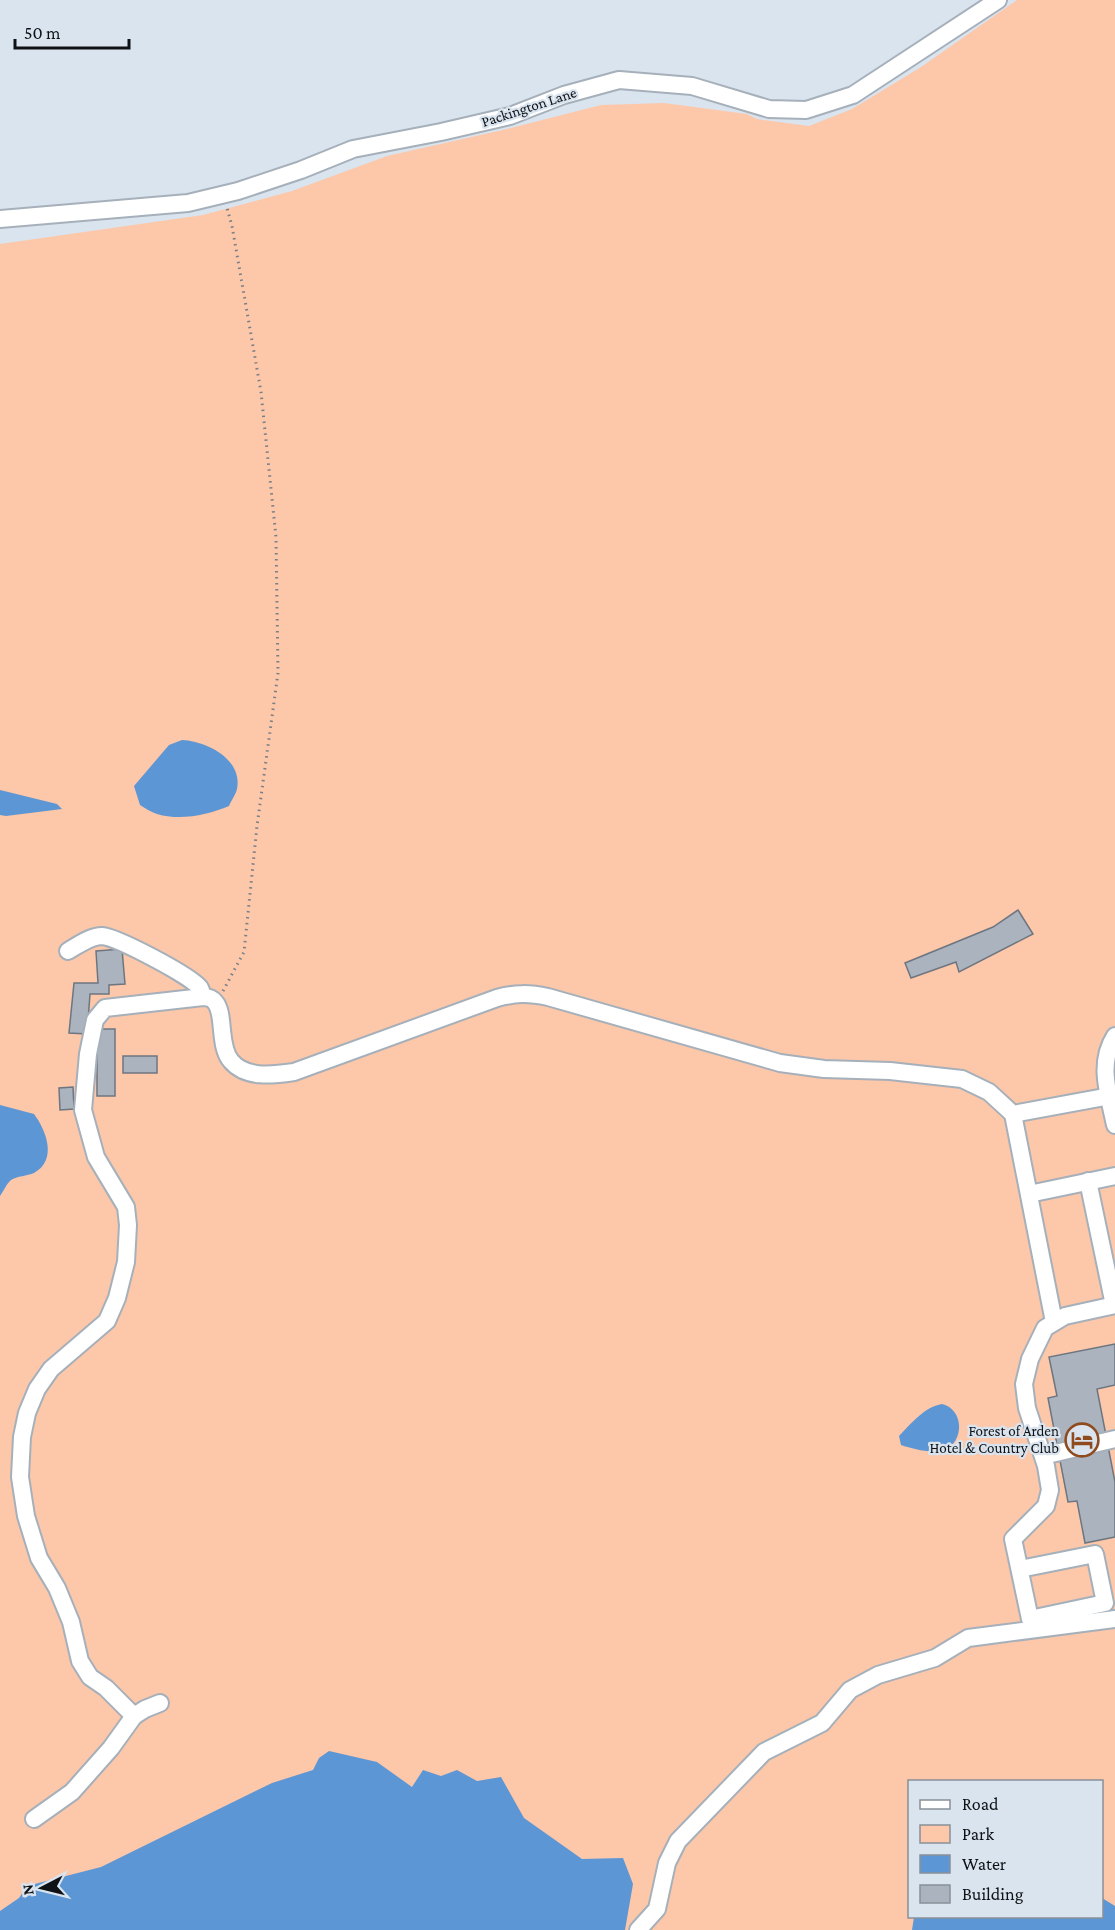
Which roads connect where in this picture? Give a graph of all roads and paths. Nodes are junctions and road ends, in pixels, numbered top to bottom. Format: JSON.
{"nodes":[{"id":1,"x":998,"y":0,"type":"edge"},
{"id":2,"x":0,"y":219,"type":"edge"},
{"id":3,"x":232,"y":226,"type":"dead end"},
{"id":4,"x":69,"y":951,"type":"dead end"},
{"id":5,"x":209,"y":999,"type":"junction"},
{"id":6,"x":1115,"y":1036,"type":"edge"},
{"id":7,"x":1112,"y":1095,"type":"edge"},
{"id":8,"x":1013,"y":1114,"type":"junction"},
{"id":9,"x":1115,"y":1125,"type":"edge"},
{"id":10,"x":1115,"y":1176,"type":"edge"},
{"id":11,"x":1088,"y":1181,"type":"junction"},
{"id":12,"x":1029,"y":1194,"type":"junction"},
{"id":13,"x":1115,"y":1305,"type":"edge"},
{"id":14,"x":1054,"y":1322,"type":"junction"},
{"id":15,"x":1115,"y":1440,"type":"edge"},
{"id":16,"x":1043,"y":1456,"type":"junction"},
{"id":17,"x":1020,"y":1569,"type":"junction"},
{"id":18,"x":1115,"y":1619,"type":"edge"},
{"id":19,"x":160,"y":1703,"type":"dead end"},
{"id":20,"x":134,"y":1716,"type":"junction"},
{"id":21,"x":34,"y":1820,"type":"dead end"},
{"id":22,"x":638,"y":1930,"type":"edge"}],
"edges":[{"from":1,"to":2,"type":"street","name":"Packington Lane"},
{"from":3,"to":5,"type":"path"},
{"from":4,"to":5,"type":"street"},
{"from":5,"to":8,"type":"street"},
{"from":5,"to":20,"type":"street"},
{"from":6,"to":7,"type":"street"},
{"from":7,"to":8,"type":"street"},
{"from":7,"to":9,"type":"street"},
{"from":8,"to":12,"type":"street"},
{"from":10,"to":11,"type":"street"},
{"from":11,"to":12,"type":"street"},
{"from":11,"to":13,"type":"street"},
{"from":12,"to":14,"type":"street"},
{"from":13,"to":14,"type":"street"},
{"from":14,"to":16,"type":"street"},
{"from":15,"to":16,"type":"street"},
{"from":16,"to":17,"type":"street"},
{"from":17,"to":17,"type":"street"},
{"from":18,"to":22,"type":"street"},
{"from":19,"to":20,"type":"street"},
{"from":20,"to":21,"type":"street"}]}
